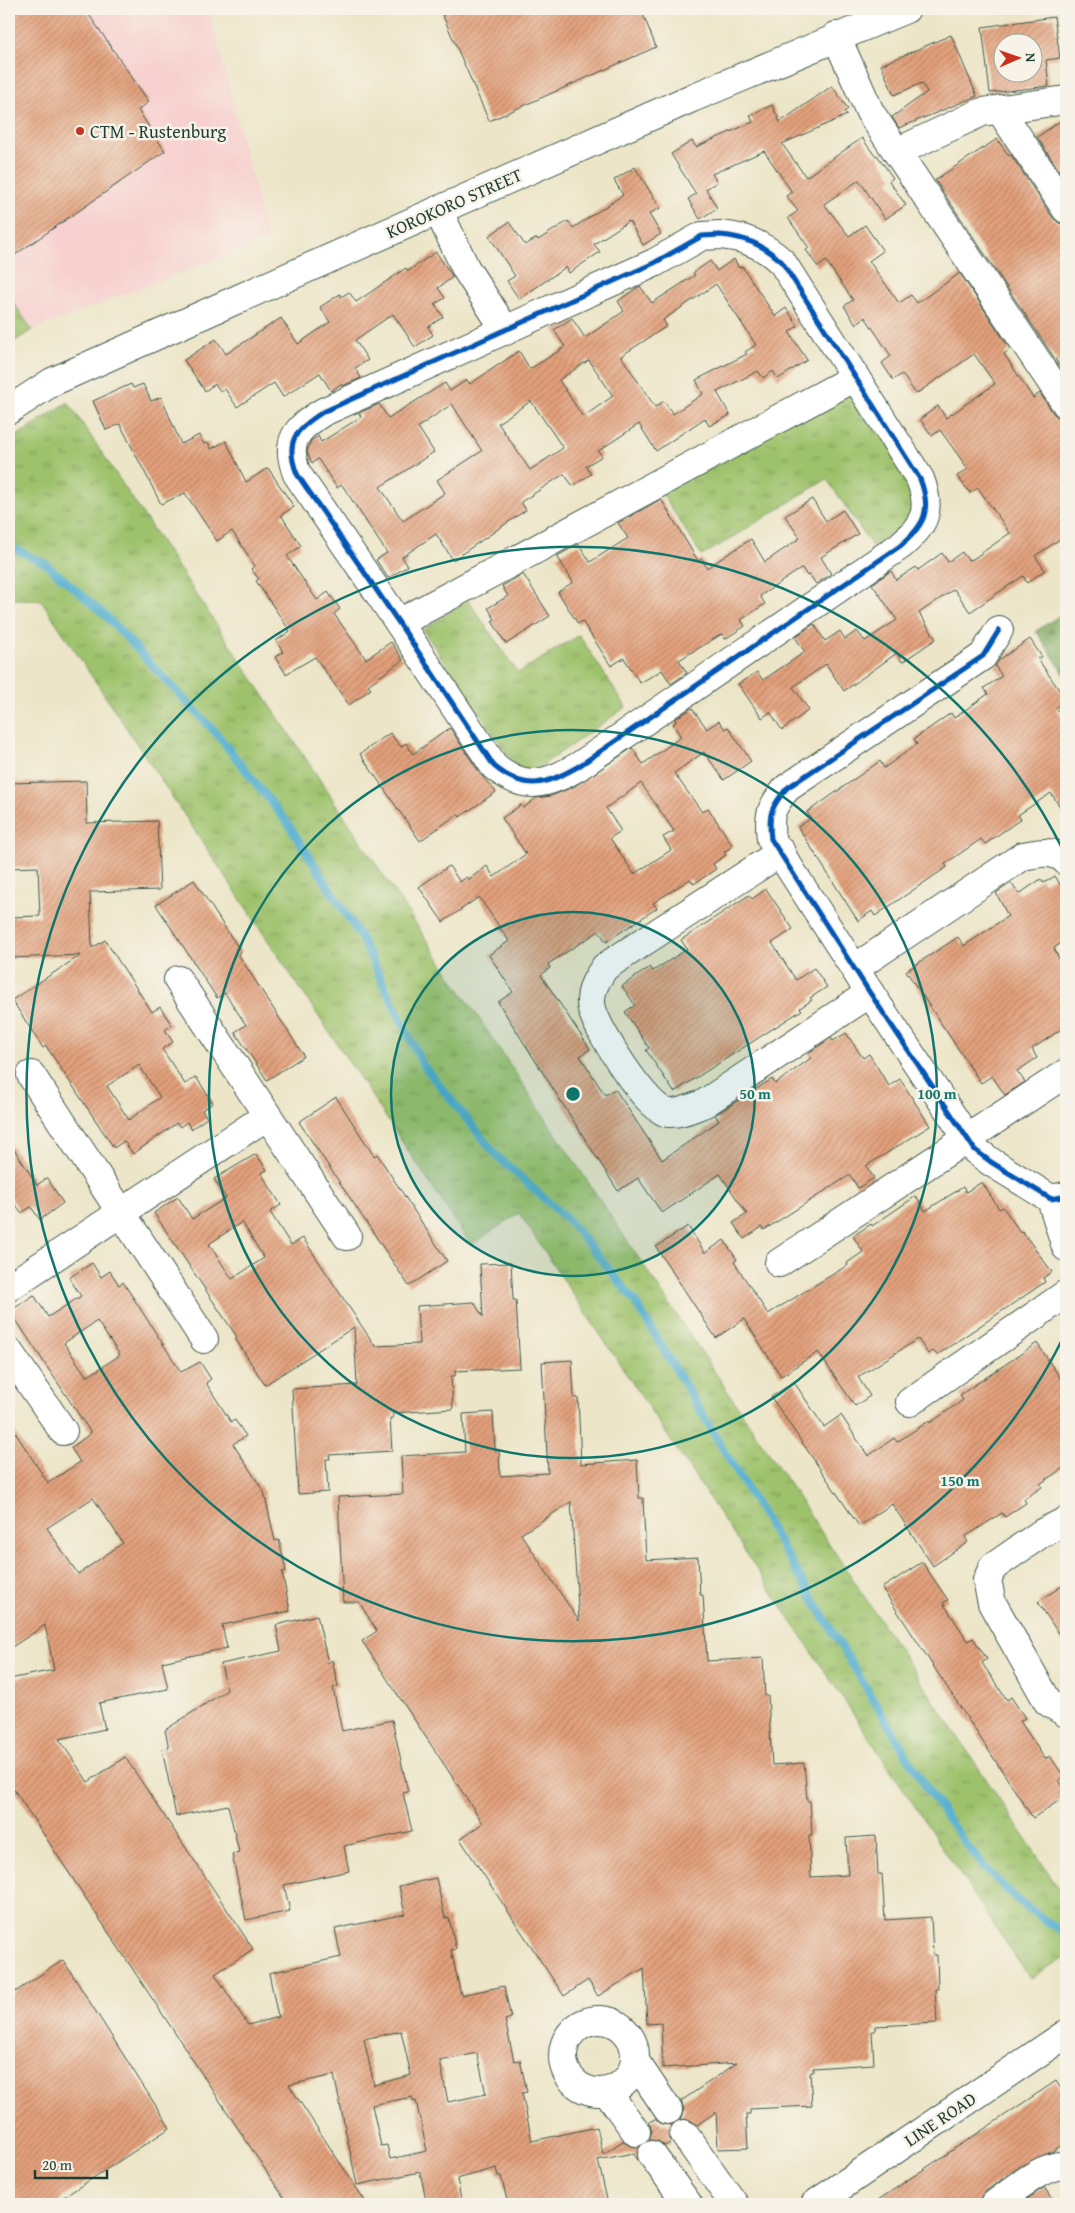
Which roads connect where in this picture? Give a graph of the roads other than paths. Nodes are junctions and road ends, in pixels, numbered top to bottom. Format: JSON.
{"nodes":[{"id":1,"x":906,"y":9,"type":"edge"},
{"id":2,"x":836,"y":36,"type":"junction"},
{"id":3,"x":1066,"y":100,"type":"edge"},
{"id":4,"x":1000,"y":110,"type":"junction"},
{"id":5,"x":897,"y":152,"type":"junction"},
{"id":6,"x":1066,"y":209,"type":"edge"},
{"id":7,"x":438,"y":210,"type":"junction"},
{"id":8,"x":506,"y":331,"type":"junction"},
{"id":9,"x":854,"y":378,"type":"junction"},
{"id":10,"x":1066,"y":404,"type":"edge"},
{"id":11,"x":9,"y":410,"type":"edge"},
{"id":12,"x":400,"y":623,"type":"junction"},
{"id":13,"x":999,"y":630,"type":"dead end"},
{"id":14,"x":781,"y":852,"type":"junction"},
{"id":15,"x":1066,"y":861,"type":"edge"},
{"id":16,"x":855,"y":968,"type":"junction"},
{"id":17,"x":178,"y":980,"type":"dead end"},
{"id":18,"x":870,"y":993,"type":"junction"},
{"id":19,"x":1066,"y":1073,"type":"edge"},
{"id":20,"x":31,"y":1075,"type":"dead end"},
{"id":21,"x":267,"y":1116,"type":"junction"},
{"id":22,"x":968,"y":1139,"type":"junction"},
{"id":23,"x":1059,"y":1197,"type":"edge"},
{"id":24,"x":123,"y":1214,"type":"junction"},
{"id":25,"x":347,"y":1236,"type":"dead end"},
{"id":26,"x":1066,"y":1248,"type":"edge"},
{"id":27,"x":779,"y":1263,"type":"dead end"},
{"id":28,"x":9,"y":1287,"type":"edge"},
{"id":29,"x":1066,"y":1294,"type":"edge"},
{"id":30,"x":204,"y":1339,"type":"dead end"},
{"id":31,"x":9,"y":1352,"type":"edge"},
{"id":32,"x":910,"y":1402,"type":"dead end"},
{"id":33,"x":63,"y":1431,"type":"dead end"},
{"id":34,"x":1066,"y":1521,"type":"edge"},
{"id":35,"x":1066,"y":1713,"type":"edge"},
{"id":36,"x":1066,"y":2034,"type":"edge"},
{"id":37,"x":635,"y":2061,"type":"junction"},
{"id":38,"x":607,"y":2092,"type":"junction"},
{"id":39,"x":668,"y":2110,"type":"dead end"},
{"id":40,"x":636,"y":2132,"type":"dead end"},
{"id":41,"x":684,"y":2134,"type":"dead end"},
{"id":42,"x":652,"y":2155,"type":"dead end"},
{"id":43,"x":1066,"y":2166,"type":"edge"},
{"id":44,"x":688,"y":2204,"type":"edge"},
{"id":45,"x":734,"y":2204,"type":"edge"},
{"id":46,"x":815,"y":2204,"type":"edge"},
{"id":47,"x":995,"y":2204,"type":"edge"}],
"edges":[{"from":1,"to":2,"type":"street","name":"KOROKORO STREET"},
{"from":2,"to":5,"type":"street"},
{"from":2,"to":7,"type":"street","name":"KOROKORO STREET"},
{"from":3,"to":4,"type":"street"},
{"from":4,"to":5,"type":"street"},
{"from":4,"to":6,"type":"street"},
{"from":5,"to":10,"type":"street"},
{"from":7,"to":8,"type":"street"},
{"from":7,"to":11,"type":"street","name":"KOROKORO STREET"},
{"from":8,"to":9,"type":"street"},
{"from":8,"to":12,"type":"street"},
{"from":9,"to":12,"type":"street"},
{"from":9,"to":12,"type":"street"},
{"from":13,"to":14,"type":"street"},
{"from":14,"to":16,"type":"street"},
{"from":14,"to":18,"type":"street"},
{"from":15,"to":16,"type":"street"},
{"from":16,"to":18,"type":"street"},
{"from":17,"to":21,"type":"street"},
{"from":18,"to":22,"type":"street"},
{"from":19,"to":22,"type":"street"},
{"from":20,"to":24,"type":"street"},
{"from":21,"to":24,"type":"street"},
{"from":21,"to":25,"type":"street"},
{"from":22,"to":23,"type":"street"},
{"from":22,"to":27,"type":"street"},
{"from":23,"to":26,"type":"street"},
{"from":24,"to":28,"type":"street"},
{"from":24,"to":30,"type":"street"},
{"from":29,"to":32,"type":"street"},
{"from":31,"to":33,"type":"street"},
{"from":34,"to":35,"type":"street"},
{"from":36,"to":46,"type":"street","name":"LINE ROAD"},
{"from":37,"to":38,"type":"street"},
{"from":37,"to":38,"type":"street"},
{"from":37,"to":39,"type":"street"},
{"from":38,"to":40,"type":"street"},
{"from":41,"to":45,"type":"street"},
{"from":42,"to":44,"type":"street"},
{"from":43,"to":47,"type":"street"}]}
